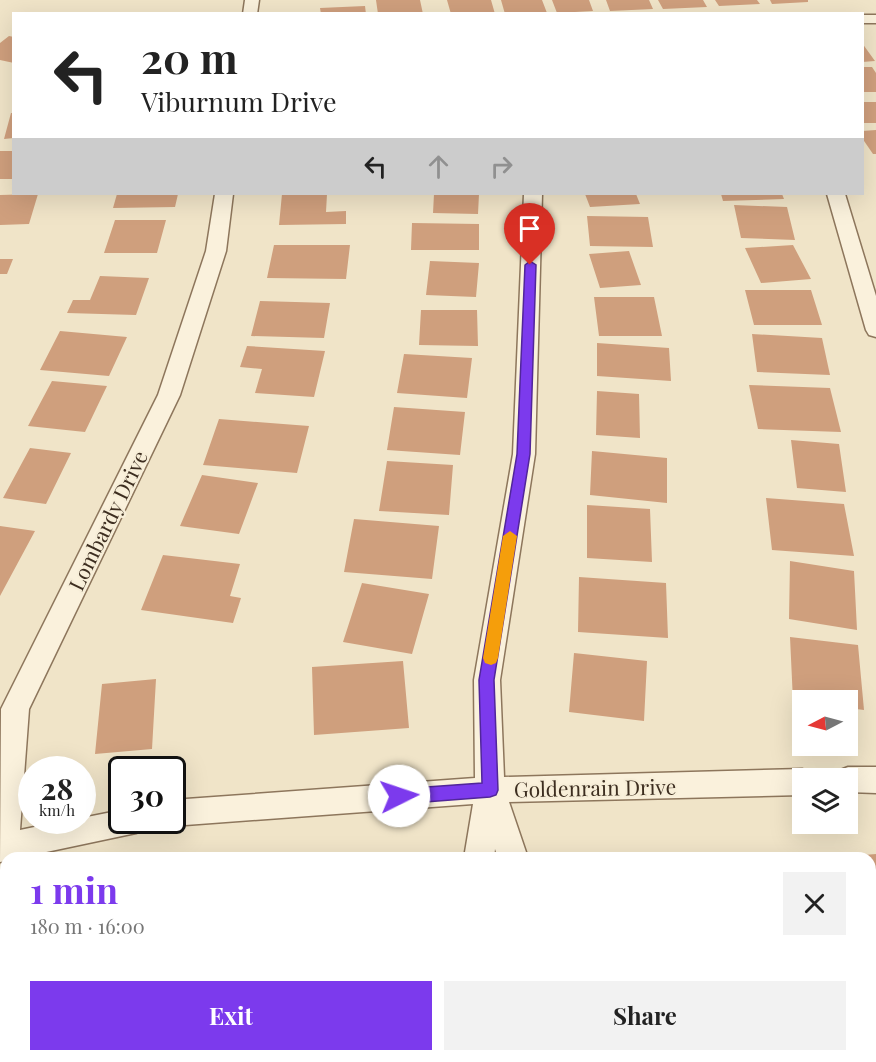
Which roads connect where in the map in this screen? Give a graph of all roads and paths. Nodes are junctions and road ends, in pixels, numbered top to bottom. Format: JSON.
{"nodes":[{"id":1,"x":224,"y":195,"type":"edge"},
{"id":2,"x":532,"y":195,"type":"edge"},
{"id":3,"x":836,"y":195,"type":"edge"},
{"id":4,"x":876,"y":330,"type":"edge"},
{"id":5,"x":858,"y":780,"type":"edge"},
{"id":6,"x":876,"y":780,"type":"edge"},
{"id":7,"x":792,"y":782,"type":"edge"},
{"id":8,"x":490,"y":790,"type":"junction"},
{"id":9,"x":186,"y":812,"type":"edge"},
{"id":10,"x":108,"y":826,"type":"edge"},
{"id":11,"x":2,"y":847,"type":"edge"},
{"id":12,"x":480,"y":852,"type":"edge"},
{"id":13,"x":511,"y":852,"type":"edge"}],
"edges":[{"from":1,"to":11,"type":"street","name":"Lombardy Drive"},
{"from":2,"to":8,"type":"street"},
{"from":3,"to":4,"type":"street"},
{"from":5,"to":6,"type":"street"},
{"from":7,"to":8,"type":"street","name":"Goldenrain Drive"},
{"from":8,"to":9,"type":"street","name":"Goldenrain Drive"},
{"from":8,"to":12,"type":"street"},
{"from":8,"to":13,"type":"street"},
{"from":10,"to":11,"type":"street"}]}
